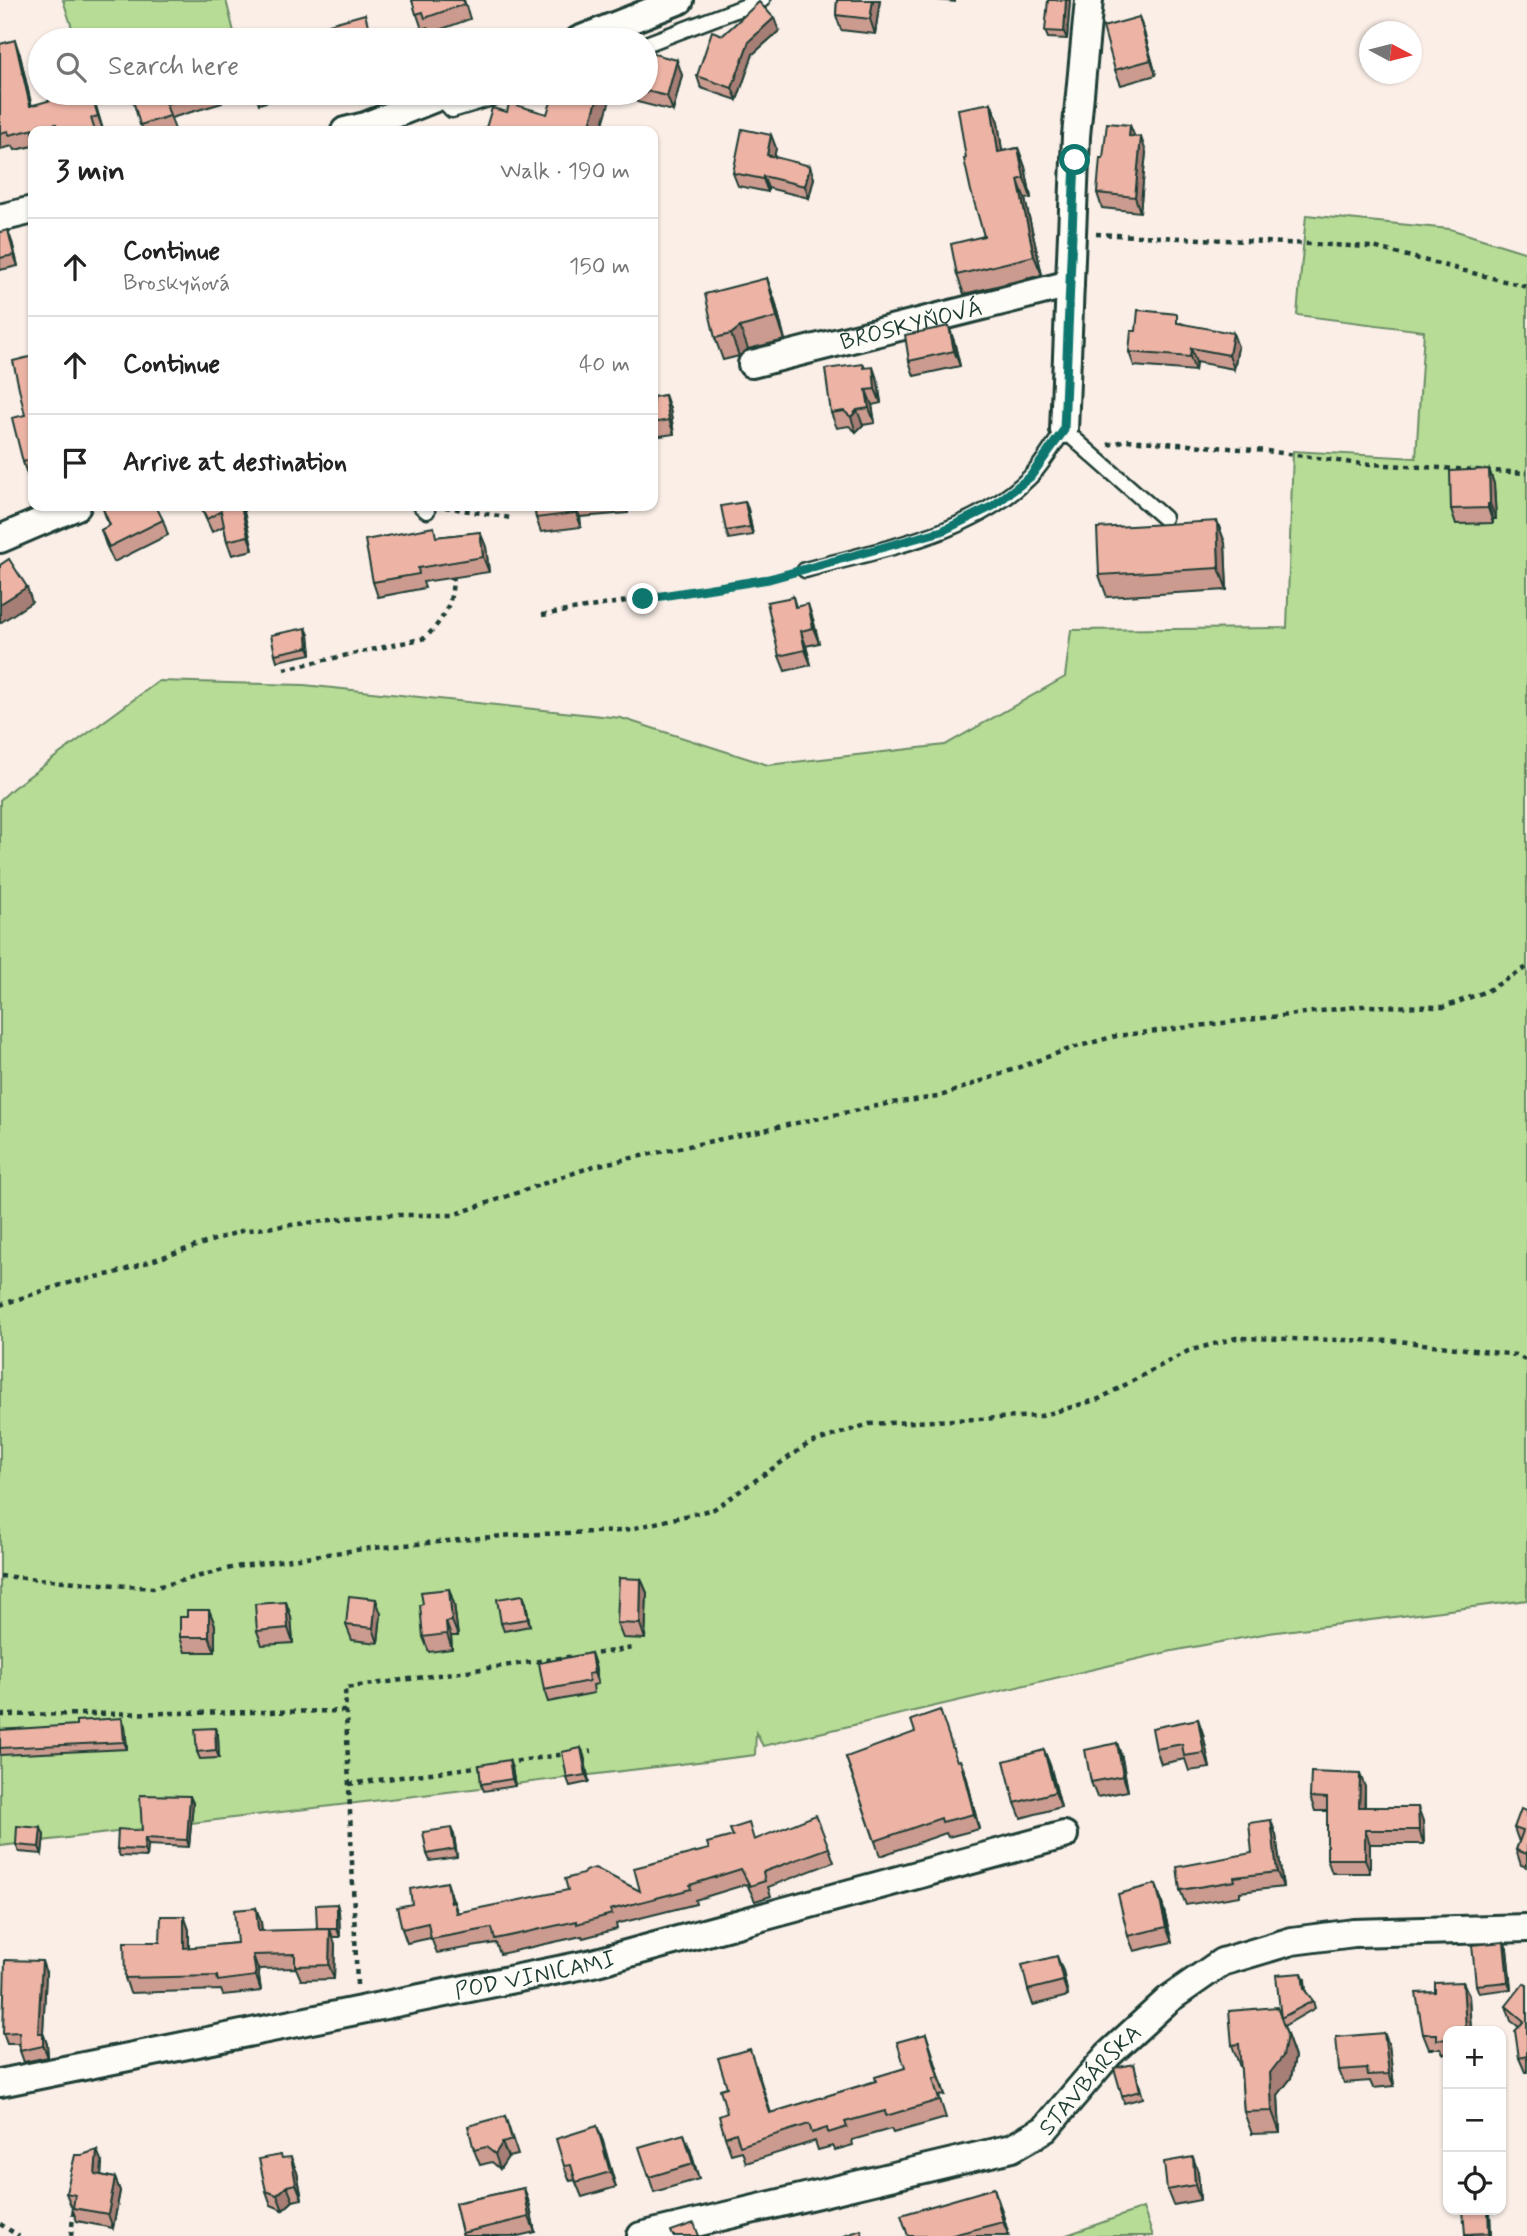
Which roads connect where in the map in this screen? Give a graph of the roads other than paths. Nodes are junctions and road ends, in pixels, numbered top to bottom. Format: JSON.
{"nodes":[{"id":1,"x":680,"y":0,"type":"edge"},
{"id":2,"x":762,"y":0,"type":"edge"},
{"id":3,"x":1089,"y":0,"type":"edge"},
{"id":4,"x":609,"y":28,"type":"edge"},
{"id":5,"x":658,"y":39,"type":"edge"},
{"id":6,"x":420,"y":105,"type":"edge"},
{"id":7,"x":449,"y":105,"type":"edge"},
{"id":8,"x":468,"y":105,"type":"edge"},
{"id":9,"x":369,"y":126,"type":"edge"},
{"id":10,"x":28,"y":211,"type":"edge"},
{"id":11,"x":0,"y":218,"type":"edge"},
{"id":12,"x":1070,"y":284,"type":"junction"},
{"id":13,"x":752,"y":364,"type":"dead end"},
{"id":14,"x":1064,"y":430,"type":"junction"},
{"id":15,"x":65,"y":511,"type":"edge"},
{"id":16,"x":1164,"y":518,"type":"dead end"},
{"id":17,"x":0,"y":539,"type":"edge"},
{"id":18,"x":805,"y":570,"type":"road end"},
{"id":19,"x":1064,"y":1835,"type":"dead end"},
{"id":20,"x":1527,"y":1928,"type":"edge"},
{"id":21,"x":0,"y":2083,"type":"edge"},
{"id":22,"x":641,"y":2236,"type":"edge"}],
"edges":[{"from":1,"to":4,"type":"street"},
{"from":2,"to":5,"type":"lane"},
{"from":3,"to":12,"type":"street"},
{"from":6,"to":9,"type":"street"},
{"from":7,"to":8,"type":"lane"},
{"from":10,"to":11,"type":"street"},
{"from":12,"to":13,"type":"street","name":"BROSKYŇOVÁ"},
{"from":12,"to":14,"type":"street"},
{"from":14,"to":16,"type":"lane"},
{"from":14,"to":18,"type":"lane"},
{"from":15,"to":17,"type":"street"},
{"from":19,"to":21,"type":"street","name":"POD VINICAMI"},
{"from":20,"to":22,"type":"street","name":"STAVBÁRSKA"}]}
